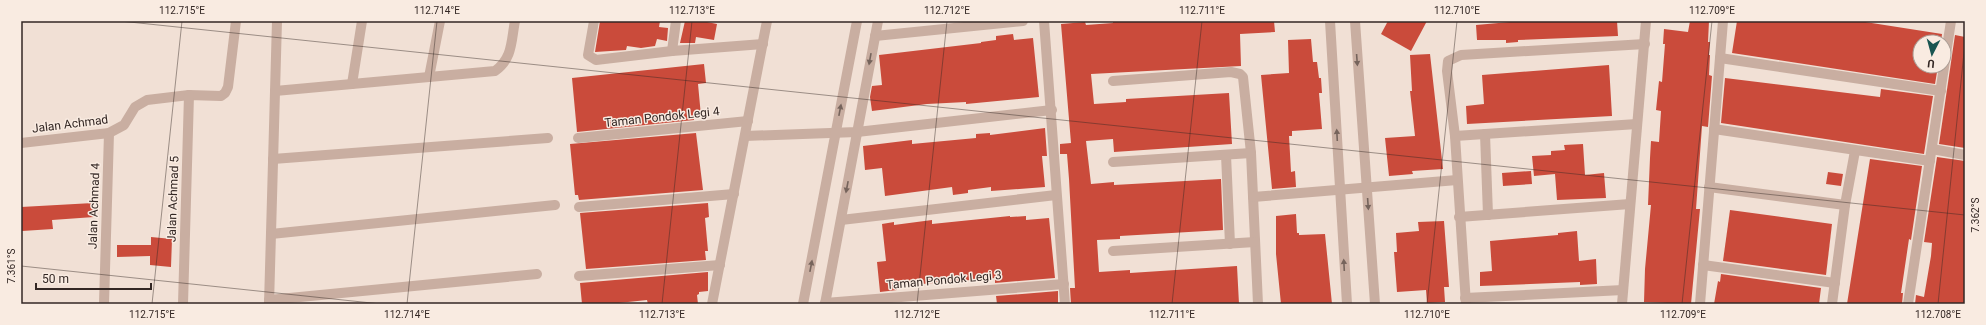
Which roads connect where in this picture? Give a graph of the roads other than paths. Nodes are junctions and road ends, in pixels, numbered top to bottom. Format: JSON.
{"nodes":[{"id":1,"x":236,"y":21,"type":"edge"},
{"id":2,"x":277,"y":21,"type":"edge"},
{"id":3,"x":362,"y":21,"type":"edge"},
{"id":4,"x":440,"y":21,"type":"edge"},
{"id":5,"x":514,"y":21,"type":"edge"},
{"id":6,"x":594,"y":21,"type":"edge"},
{"id":7,"x":676,"y":21,"type":"edge"},
{"id":8,"x":767,"y":21,"type":"edge"},
{"id":9,"x":857,"y":21,"type":"edge"},
{"id":10,"x":878,"y":21,"type":"edge"},
{"id":11,"x":1023,"y":21,"type":"edge"},
{"id":12,"x":1044,"y":21,"type":"edge"},
{"id":13,"x":1330,"y":21,"type":"edge"},
{"id":14,"x":1355,"y":21,"type":"edge"},
{"id":15,"x":1646,"y":21,"type":"edge"},
{"id":16,"x":1723,"y":21,"type":"edge"},
{"id":17,"x":1951,"y":21,"type":"edge"},
{"id":18,"x":875,"y":36,"type":"junction"},
{"id":19,"x":763,"y":44,"type":"junction"},
{"id":20,"x":1644,"y":44,"type":"junction"},
{"id":21,"x":672,"y":51,"type":"junction"},
{"id":22,"x":1720,"y":58,"type":"junction"},
{"id":23,"x":429,"y":77,"type":"junction"},
{"id":24,"x":1113,"y":82,"type":"dead end"},
{"id":25,"x":352,"y":84,"type":"junction"},
{"id":26,"x":1941,"y":91,"type":"junction"},
{"id":27,"x":275,"y":92,"type":"junction"},
{"id":28,"x":189,"y":95,"type":"junction"},
{"id":29,"x":1052,"y":110,"type":"junction"},
{"id":30,"x":748,"y":121,"type":"junction"},
{"id":31,"x":1637,"y":124,"type":"junction"},
{"id":32,"x":1714,"y":129,"type":"junction"},
{"id":33,"x":857,"y":132,"type":"junction"},
{"id":34,"x":109,"y":133,"type":"junction"},
{"id":35,"x":836,"y":133,"type":"junction"},
{"id":36,"x":1485,"y":134,"type":"junction"},
{"id":37,"x":745,"y":136,"type":"junction"},
{"id":38,"x":1455,"y":136,"type":"junction"},
{"id":39,"x":548,"y":138,"type":"dead end"},
{"id":40,"x":578,"y":138,"type":"dead end"},
{"id":41,"x":21,"y":143,"type":"edge"},
{"id":42,"x":1932,"y":149,"type":"junction"},
{"id":43,"x":1855,"y":151,"type":"junction"},
{"id":44,"x":1251,"y":153,"type":"junction"},
{"id":45,"x":1226,"y":155,"type":"junction"},
{"id":46,"x":1965,"y":155,"type":"edge"},
{"id":47,"x":273,"y":159,"type":"junction"},
{"id":48,"x":1930,"y":161,"type":"junction"},
{"id":49,"x":1114,"y":162,"type":"dead end"},
{"id":50,"x":1457,"y":180,"type":"junction"},
{"id":51,"x":1709,"y":187,"type":"junction"},
{"id":52,"x":1367,"y":188,"type":"junction"},
{"id":53,"x":1340,"y":190,"type":"junction"},
{"id":54,"x":734,"y":194,"type":"junction"},
{"id":55,"x":1056,"y":195,"type":"junction"},
{"id":56,"x":1253,"y":197,"type":"junction"},
{"id":57,"x":1630,"y":204,"type":"junction"},
{"id":58,"x":1845,"y":205,"type":"junction"},
{"id":59,"x":555,"y":206,"type":"dead end"},
{"id":60,"x":579,"y":208,"type":"dead end"},
{"id":61,"x":1488,"y":215,"type":"junction"},
{"id":62,"x":1460,"y":217,"type":"junction"},
{"id":63,"x":841,"y":220,"type":"junction"},
{"id":64,"x":271,"y":234,"type":"junction"},
{"id":65,"x":1255,"y":242,"type":"junction"},
{"id":66,"x":1230,"y":244,"type":"junction"},
{"id":67,"x":1113,"y":251,"type":"dead end"},
{"id":68,"x":720,"y":265,"type":"junction"},
{"id":69,"x":1703,"y":265,"type":"junction"},
{"id":70,"x":537,"y":274,"type":"dead end"},
{"id":71,"x":579,"y":276,"type":"dead end"},
{"id":72,"x":1835,"y":283,"type":"junction"},
{"id":73,"x":1064,"y":284,"type":"junction"},
{"id":74,"x":1623,"y":290,"type":"junction"},
{"id":75,"x":1465,"y":301,"type":"edge"},
{"id":76,"x":269,"y":302,"type":"edge"},
{"id":77,"x":104,"y":304,"type":"edge"},
{"id":78,"x":183,"y":304,"type":"edge"},
{"id":79,"x":712,"y":304,"type":"edge"},
{"id":80,"x":803,"y":304,"type":"edge"},
{"id":81,"x":825,"y":304,"type":"edge"},
{"id":82,"x":1065,"y":304,"type":"edge"},
{"id":83,"x":1258,"y":304,"type":"edge"},
{"id":84,"x":1347,"y":304,"type":"edge"},
{"id":85,"x":1375,"y":304,"type":"edge"},
{"id":86,"x":1622,"y":304,"type":"edge"},
{"id":87,"x":1700,"y":304,"type":"edge"},
{"id":88,"x":1832,"y":304,"type":"edge"},
{"id":89,"x":1908,"y":304,"type":"edge"}],
"edges":[{"from":1,"to":28,"type":"street","name":"Jalan Achmad"},
{"from":2,"to":27,"type":"street"},
{"from":3,"to":25,"type":"street"},
{"from":4,"to":23,"type":"street"},
{"from":5,"to":23,"type":"street"},
{"from":6,"to":21,"type":"street"},
{"from":7,"to":21,"type":"street"},
{"from":8,"to":19,"type":"street"},
{"from":35,"to":9,"type":"street","one_way":true},
{"from":10,"to":18,"type":"street","name":"Taman Pondok Legi 3"},
{"from":11,"to":18,"type":"street"},
{"from":12,"to":29,"type":"street"},
{"from":53,"to":13,"type":"street","one_way":true},
{"from":14,"to":52,"type":"street","one_way":true},
{"from":15,"to":20,"type":"street"},
{"from":16,"to":22,"type":"street"},
{"from":17,"to":26,"type":"street"},
{"from":18,"to":33,"type":"street","name":"Taman Pondok Legi 3","one_way":true},
{"from":19,"to":21,"type":"street"},
{"from":19,"to":30,"type":"street"},
{"from":20,"to":31,"type":"street"},
{"from":20,"to":38,"type":"street"},
{"from":22,"to":26,"type":"street"},
{"from":22,"to":32,"type":"street"},
{"from":23,"to":25,"type":"street"},
{"from":24,"to":44,"type":"street"},
{"from":25,"to":27,"type":"street"},
{"from":26,"to":42,"type":"street"},
{"from":27,"to":47,"type":"street"},
{"from":28,"to":34,"type":"street","name":"Jalan Achmad"},
{"from":28,"to":78,"type":"street","name":"Jalan Achmad 5"},
{"from":29,"to":33,"type":"street"},
{"from":29,"to":55,"type":"street"},
{"from":30,"to":37,"type":"street"},
{"from":30,"to":40,"type":"street","name":"Taman Pondok Legi 4"},
{"from":31,"to":36,"type":"street"},
{"from":31,"to":57,"type":"street"},
{"from":32,"to":43,"type":"street"},
{"from":32,"to":51,"type":"street"},
{"from":33,"to":35,"type":"street"},
{"from":33,"to":63,"type":"street","name":"Taman Pondok Legi 3","one_way":true},
{"from":34,"to":41,"type":"street","name":"Jalan Achmad"},
{"from":34,"to":77,"type":"street","name":"Jalan Achmad 4"},
{"from":35,"to":37,"type":"street"},
{"from":80,"to":35,"type":"street","one_way":true},
{"from":36,"to":38,"type":"street"},
{"from":36,"to":61,"type":"street"},
{"from":37,"to":54,"type":"street"},
{"from":38,"to":50,"type":"street"},
{"from":39,"to":47,"type":"street"},
{"from":42,"to":46,"type":"street"},
{"from":42,"to":48,"type":"street"},
{"from":43,"to":48,"type":"street"},
{"from":43,"to":58,"type":"street"},
{"from":44,"to":45,"type":"street"},
{"from":44,"to":56,"type":"street"},
{"from":45,"to":49,"type":"street"},
{"from":45,"to":66,"type":"street"},
{"from":47,"to":64,"type":"street"},
{"from":48,"to":89,"type":"street"},
{"from":50,"to":52,"type":"street"},
{"from":50,"to":62,"type":"street"},
{"from":51,"to":58,"type":"street"},
{"from":51,"to":69,"type":"street"},
{"from":52,"to":53,"type":"street"},
{"from":52,"to":85,"type":"street","one_way":true},
{"from":53,"to":56,"type":"street"},
{"from":84,"to":53,"type":"street","one_way":true},
{"from":54,"to":60,"type":"street"},
{"from":54,"to":68,"type":"street"},
{"from":55,"to":63,"type":"street"},
{"from":55,"to":73,"type":"street"},
{"from":56,"to":65,"type":"street"},
{"from":57,"to":61,"type":"street"},
{"from":57,"to":74,"type":"street"},
{"from":58,"to":72,"type":"street"},
{"from":59,"to":64,"type":"street"},
{"from":61,"to":62,"type":"street"},
{"from":62,"to":75,"type":"street"},
{"from":63,"to":81,"type":"street","name":"Taman Pondok Legi 3"},
{"from":64,"to":76,"type":"street"},
{"from":65,"to":66,"type":"street"},
{"from":65,"to":83,"type":"street"},
{"from":66,"to":67,"type":"street"},
{"from":68,"to":71,"type":"street"},
{"from":68,"to":79,"type":"street"},
{"from":69,"to":72,"type":"street"},
{"from":69,"to":87,"type":"street"},
{"from":70,"to":76,"type":"street"},
{"from":72,"to":88,"type":"street"},
{"from":73,"to":81,"type":"street","name":"Taman Pondok Legi 3"},
{"from":73,"to":82,"type":"street"},
{"from":74,"to":75,"type":"street"},
{"from":74,"to":86,"type":"street"}]}
